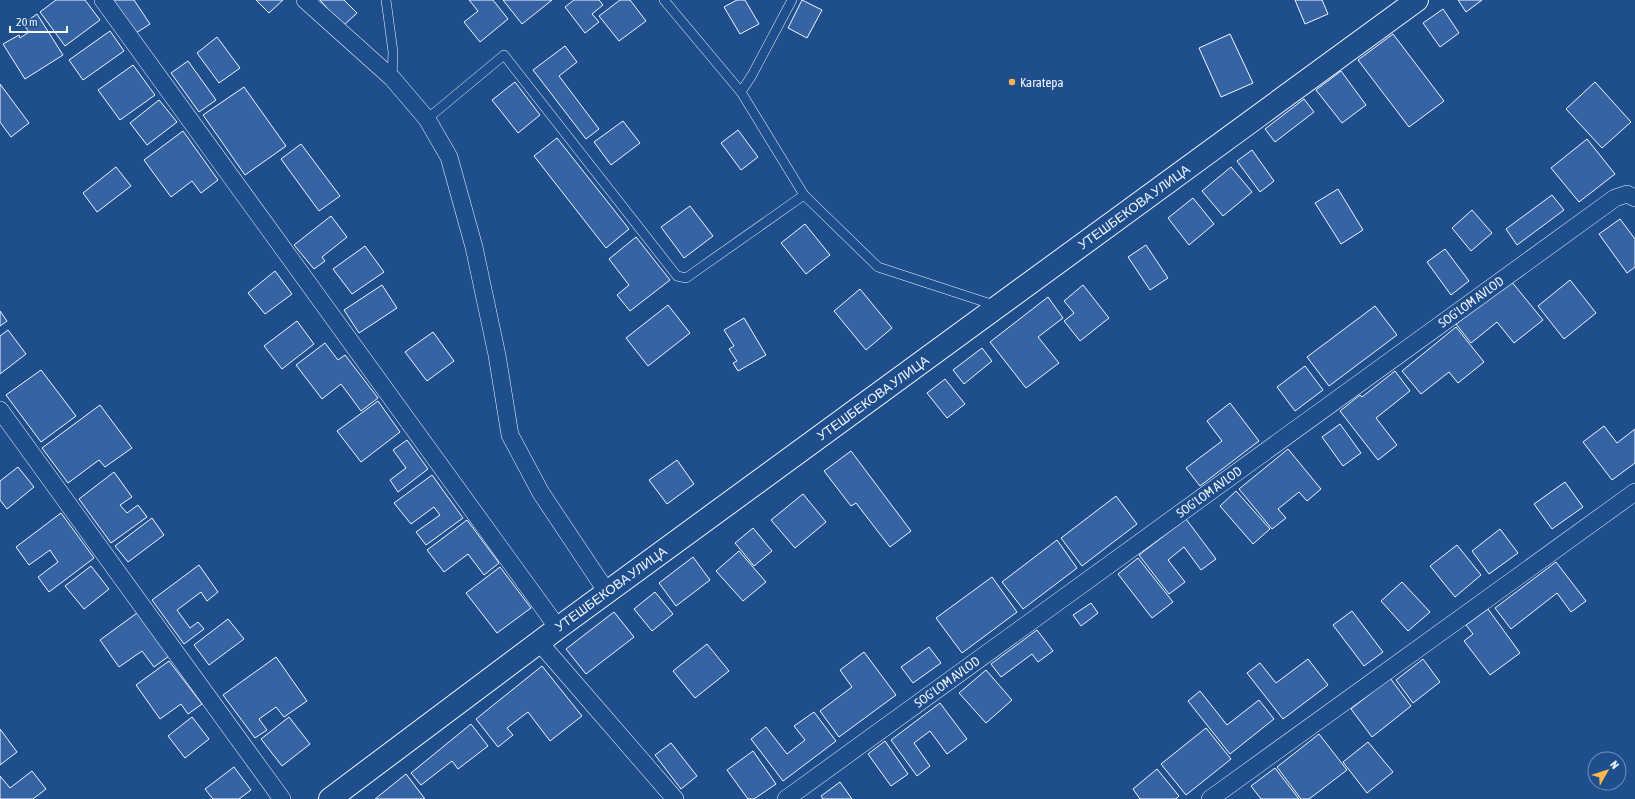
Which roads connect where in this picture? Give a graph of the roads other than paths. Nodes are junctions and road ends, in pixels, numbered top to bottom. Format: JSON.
{"nodes":[{"id":1,"x":103,"y":0,"type":"edge"},
{"id":2,"x":305,"y":0,"type":"edge"},
{"id":3,"x":386,"y":0,"type":"edge"},
{"id":4,"x":664,"y":0,"type":"edge"},
{"id":5,"x":792,"y":0,"type":"edge"},
{"id":6,"x":1417,"y":0,"type":"edge"},
{"id":7,"x":392,"y":78,"type":"junction"},
{"id":8,"x":741,"y":92,"type":"junction"},
{"id":9,"x":426,"y":119,"type":"junction"},
{"id":10,"x":1632,"y":194,"type":"edge"},
{"id":11,"x":804,"y":195,"type":"junction"},
{"id":12,"x":998,"y":306,"type":"junction"},
{"id":13,"x":0,"y":410,"type":"edge"},
{"id":14,"x":1635,"y":492,"type":"edge"},
{"id":15,"x":607,"y":592,"type":"junction"},
{"id":16,"x":558,"y":628,"type":"junction"},
{"id":17,"x":539,"y":642,"type":"junction"},
{"id":18,"x":282,"y":799,"type":"edge"},
{"id":19,"x":330,"y":799,"type":"edge"},
{"id":20,"x":675,"y":799,"type":"edge"},
{"id":21,"x":786,"y":799,"type":"edge"},
{"id":22,"x":1210,"y":799,"type":"edge"}],
"edges":[{"from":1,"to":16,"type":"street"},
{"from":2,"to":7,"type":"street"},
{"from":3,"to":7,"type":"lane"},
{"from":4,"to":8,"type":"lane"},
{"from":5,"to":8,"type":"lane"},
{"from":6,"to":12,"type":"main road","name":"УТЕШБЕКОВА УЛИЦА"},
{"from":7,"to":9,"type":"street"},
{"from":8,"to":11,"type":"lane"},
{"from":9,"to":11,"type":"lane"},
{"from":9,"to":15,"type":"street"},
{"from":10,"to":21,"type":"street","name":"SOG'LOM AVLOD"},
{"from":11,"to":12,"type":"lane"},
{"from":12,"to":15,"type":"main road","name":"УТЕШБЕКОВА УЛИЦА"},
{"from":13,"to":18,"type":"street"},
{"from":14,"to":22,"type":"street"},
{"from":15,"to":16,"type":"main road","name":"УТЕШБЕКОВА УЛИЦА"},
{"from":16,"to":17,"type":"main road","name":"УТЕШБЕКОВА УЛИЦА"},
{"from":17,"to":19,"type":"main road","name":"УТЕШБЕКОВА УЛИЦА"},
{"from":17,"to":20,"type":"street"}]}
